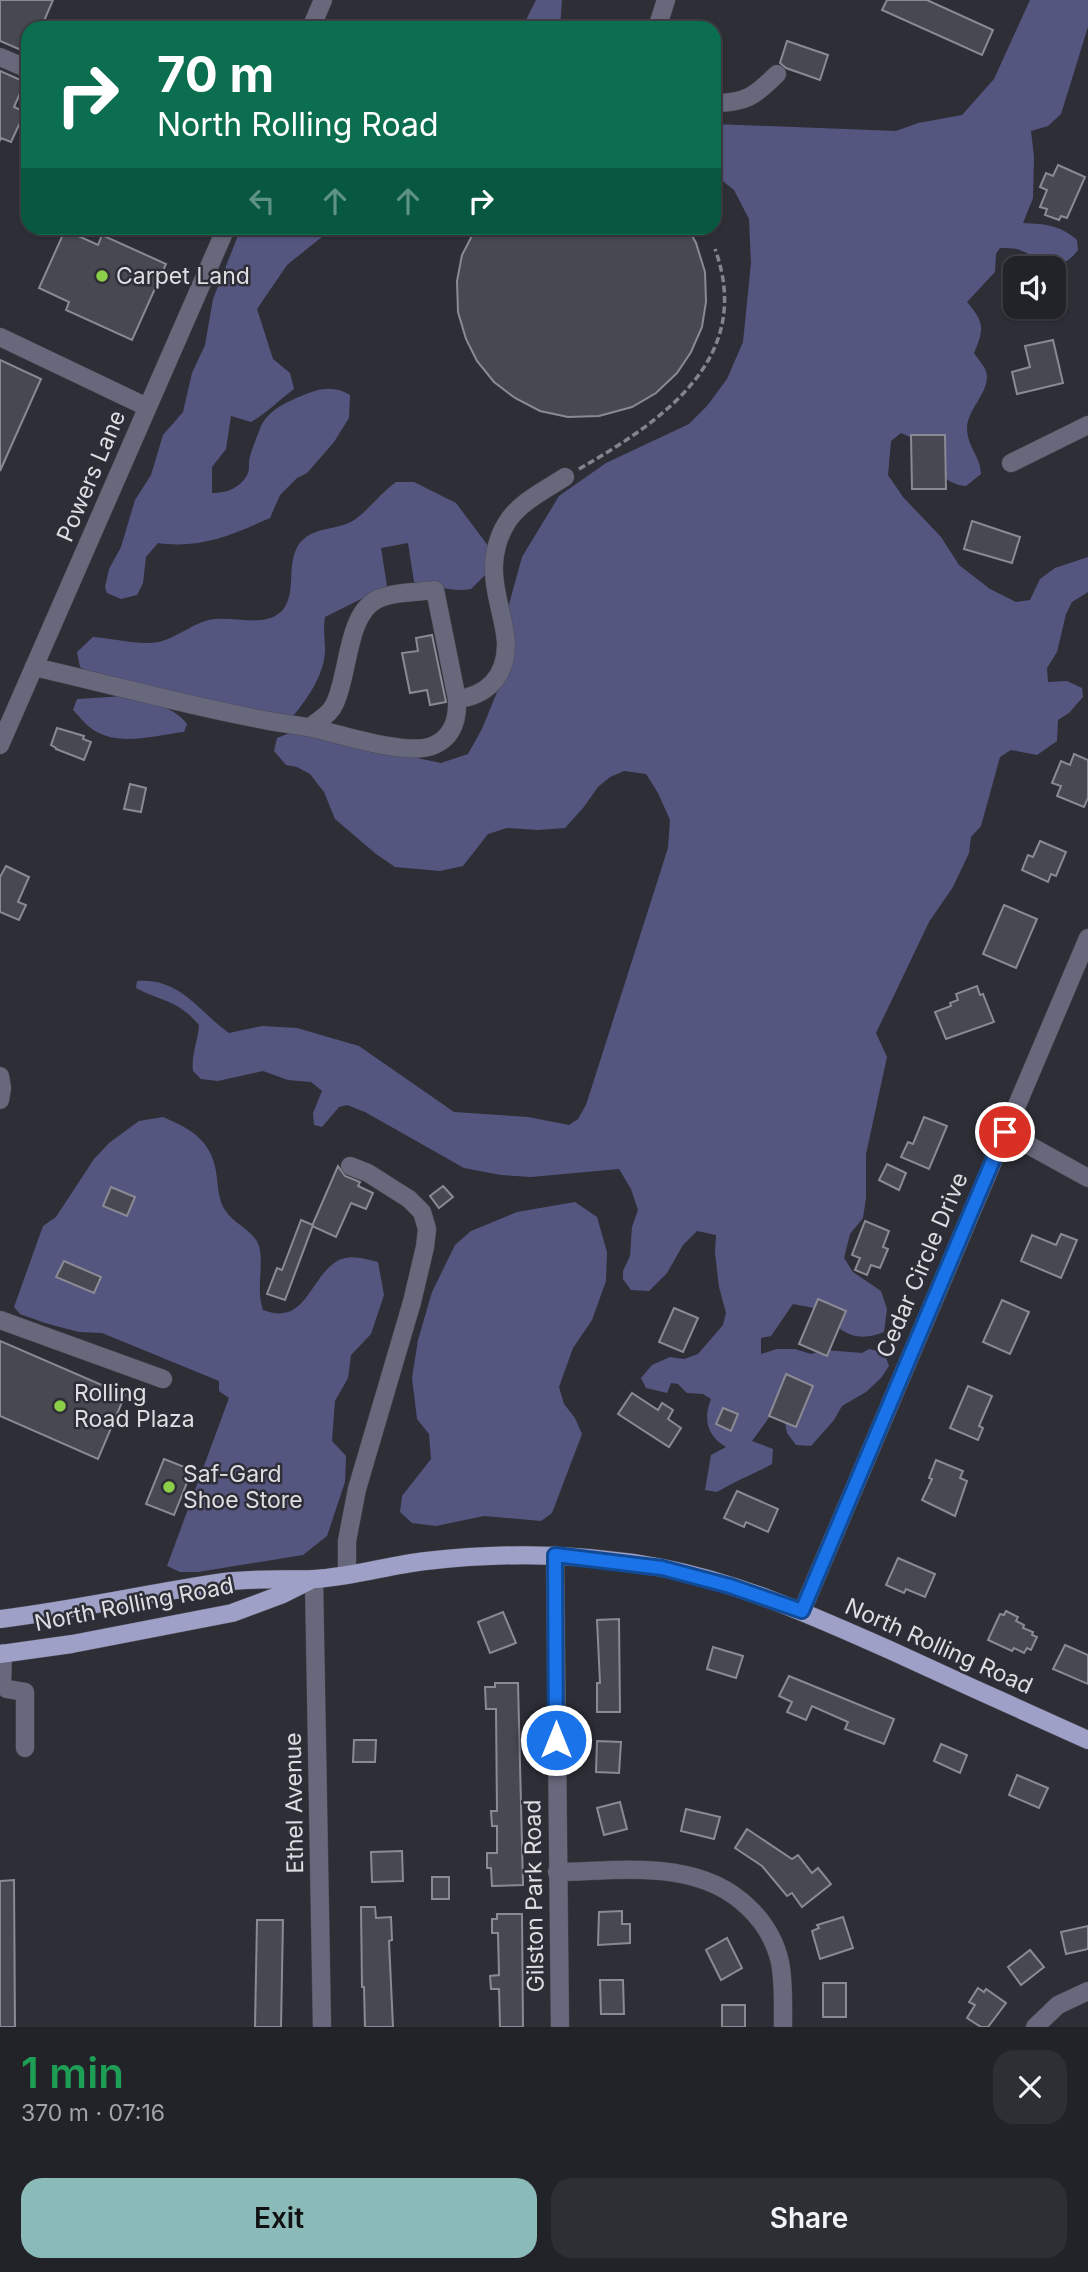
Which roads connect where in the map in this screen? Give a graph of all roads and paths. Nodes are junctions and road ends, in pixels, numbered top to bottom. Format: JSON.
{"nodes":[{"id":1,"x":323,"y":0,"type":"edge"},
{"id":2,"x":666,"y":0,"type":"edge"},
{"id":3,"x":314,"y":21,"type":"edge"},
{"id":4,"x":659,"y":21,"type":"edge"},
{"id":5,"x":0,"y":57,"type":"edge"},
{"id":6,"x":21,"y":66,"type":"edge"},
{"id":7,"x":777,"y":74,"type":"dead end"},
{"id":8,"x":721,"y":102,"type":"edge"},
{"id":9,"x":223,"y":235,"type":"edge"},
{"id":10,"x":715,"y":249,"type":"dead end"},
{"id":11,"x":0,"y":337,"type":"edge"},
{"id":12,"x":148,"y":407,"type":"junction"},
{"id":13,"x":1088,"y":425,"type":"edge"},
{"id":14,"x":1011,"y":463,"type":"dead end"},
{"id":15,"x":565,"y":477,"type":"joint"},
{"id":16,"x":34,"y":667,"type":"junction"},
{"id":17,"x":457,"y":699,"type":"junction"},
{"id":18,"x":310,"y":727,"type":"junction"},
{"id":19,"x":0,"y":745,"type":"edge"},
{"id":20,"x":1088,"y":938,"type":"edge"},
{"id":21,"x":0,"y":1076,"type":"edge"},
{"id":22,"x":0,"y":1100,"type":"edge"},
{"id":23,"x":1005,"y":1132,"type":"junction"},
{"id":24,"x":350,"y":1166,"type":"dead end"},
{"id":25,"x":1088,"y":1178,"type":"edge"},
{"id":26,"x":0,"y":1320,"type":"edge"},
{"id":27,"x":163,"y":1379,"type":"dead end"},
{"id":28,"x":555,"y":1555,"type":"junction"},
{"id":29,"x":347,"y":1574,"type":"junction"},
{"id":30,"x":314,"y":1579,"type":"junction"},
{"id":31,"x":802,"y":1611,"type":"junction"},
{"id":32,"x":0,"y":1619,"type":"edge"},
{"id":33,"x":1,"y":1654,"type":"edge"},
{"id":34,"x":1088,"y":1740,"type":"edge"},
{"id":35,"x":25,"y":1748,"type":"dead end"},
{"id":36,"x":557,"y":1872,"type":"junction"},
{"id":37,"x":1088,"y":1991,"type":"edge"},
{"id":38,"x":322,"y":2027,"type":"edge"},
{"id":39,"x":560,"y":2027,"type":"edge"},
{"id":40,"x":783,"y":2027,"type":"edge"},
{"id":41,"x":1035,"y":2027,"type":"edge"}],
"edges":[{"from":1,"to":3,"type":"street"},
{"from":2,"to":4,"type":"street"},
{"from":5,"to":6,"type":"street"},
{"from":7,"to":8,"type":"street"},
{"from":9,"to":12,"type":"street","name":"Powers Lane"},
{"from":10,"to":15,"type":"path"},
{"from":11,"to":12,"type":"street"},
{"from":12,"to":16,"type":"street","name":"Powers Lane"},
{"from":13,"to":14,"type":"street"},
{"from":15,"to":17,"type":"street"},
{"from":16,"to":18,"type":"street"},
{"from":16,"to":19,"type":"street","name":"Powers Lane"},
{"from":17,"to":18,"type":"street"},
{"from":17,"to":18,"type":"street"},
{"from":20,"to":23,"type":"street","name":"Cedar Circle Drive"},
{"from":21,"to":22,"type":"street"},
{"from":23,"to":25,"type":"street"},
{"from":23,"to":31,"type":"street","name":"Cedar Circle Drive"},
{"from":24,"to":29,"type":"street"},
{"from":26,"to":27,"type":"street"},
{"from":28,"to":29,"type":"main road","name":"North Rolling Road"},
{"from":28,"to":31,"type":"main road","name":"North Rolling Road"},
{"from":28,"to":36,"type":"street","name":"Gilston Park Road"},
{"from":29,"to":30,"type":"main road","name":"North Rolling Road"},
{"from":30,"to":32,"type":"main road","name":"North Rolling Road"},
{"from":30,"to":33,"type":"main road","name":"North Rolling Road"},
{"from":30,"to":38,"type":"street","name":"Ethel Avenue"},
{"from":31,"to":34,"type":"main road","name":"North Rolling Road"},
{"from":33,"to":35,"type":"street"},
{"from":36,"to":39,"type":"street","name":"Gilston Park Road"},
{"from":36,"to":40,"type":"street"},
{"from":37,"to":41,"type":"street"}]}
